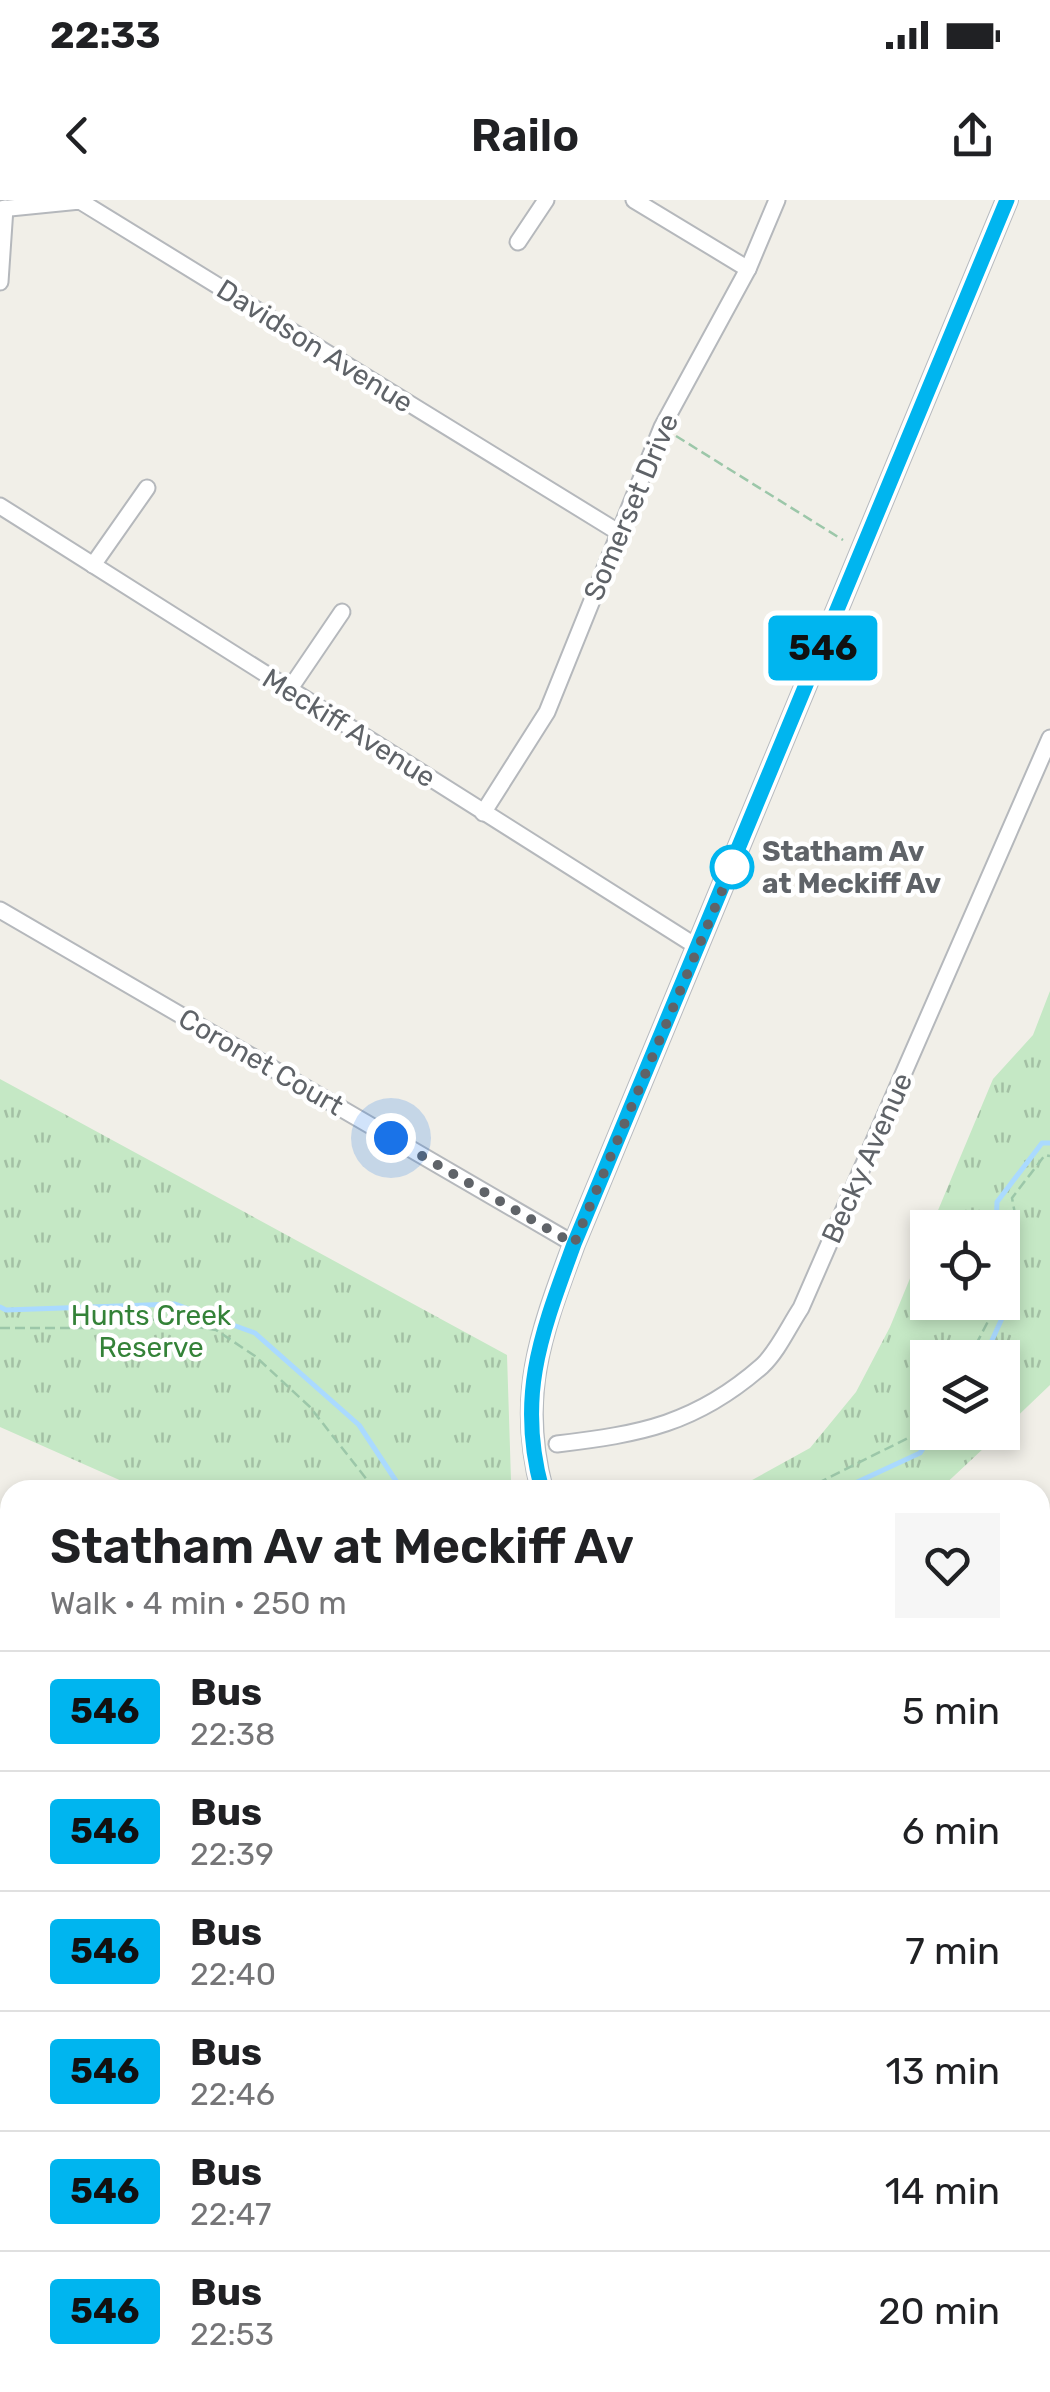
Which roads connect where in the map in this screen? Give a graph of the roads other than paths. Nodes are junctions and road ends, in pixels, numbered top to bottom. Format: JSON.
{"nodes":[{"id":1,"x":546,"y":200,"type":"edge"},
{"id":2,"x":634,"y":200,"type":"edge"},
{"id":3,"x":777,"y":200,"type":"edge"},
{"id":4,"x":1008,"y":200,"type":"edge"},
{"id":5,"x":2,"y":208,"type":"edge"},
{"id":6,"x":518,"y":242,"type":"dead end"},
{"id":7,"x":748,"y":270,"type":"junction"},
{"id":8,"x":0,"y":282,"type":"edge"},
{"id":9,"x":148,"y":488,"type":"dead end"},
{"id":10,"x":0,"y":506,"type":"edge"},
{"id":11,"x":618,"y":532,"type":"junction"},
{"id":12,"x":93,"y":565,"type":"junction"},
{"id":13,"x":342,"y":612,"type":"dead end"},
{"id":14,"x":289,"y":690,"type":"junction"},
{"id":15,"x":1050,"y":738,"type":"edge"},
{"id":16,"x":1044,"y":764,"type":"edge"},
{"id":17,"x":483,"y":813,"type":"junction"},
{"id":18,"x":0,"y":910,"type":"edge"},
{"id":19,"x":698,"y":948,"type":"junction"},
{"id":20,"x":574,"y":1244,"type":"junction"},
{"id":21,"x":557,"y":1444,"type":"dead end"},
{"id":22,"x":540,"y":1480,"type":"edge"}],
"edges":[{"from":1,"to":6,"type":"street"},
{"from":2,"to":7,"type":"street"},
{"from":3,"to":7,"type":"street","name":"Somerset Drive"},
{"from":4,"to":19,"type":"main road"},
{"from":5,"to":8,"type":"street"},
{"from":5,"to":11,"type":"street","name":"Davidson Avenue"},
{"from":7,"to":11,"type":"street","name":"Somerset Drive"},
{"from":9,"to":12,"type":"street"},
{"from":10,"to":12,"type":"street","name":"Meckiff Avenue"},
{"from":11,"to":17,"type":"street","name":"Somerset Drive"},
{"from":12,"to":14,"type":"street","name":"Meckiff Avenue"},
{"from":13,"to":14,"type":"street"},
{"from":14,"to":17,"type":"street","name":"Meckiff Avenue"},
{"from":15,"to":16,"type":"street","name":"Becky Avenue"},
{"from":16,"to":21,"type":"street","name":"Becky Avenue"},
{"from":17,"to":19,"type":"street","name":"Meckiff Avenue"},
{"from":18,"to":20,"type":"street","name":"Coronet Court"},
{"from":19,"to":20,"type":"main road"},
{"from":20,"to":22,"type":"main road"}]}
